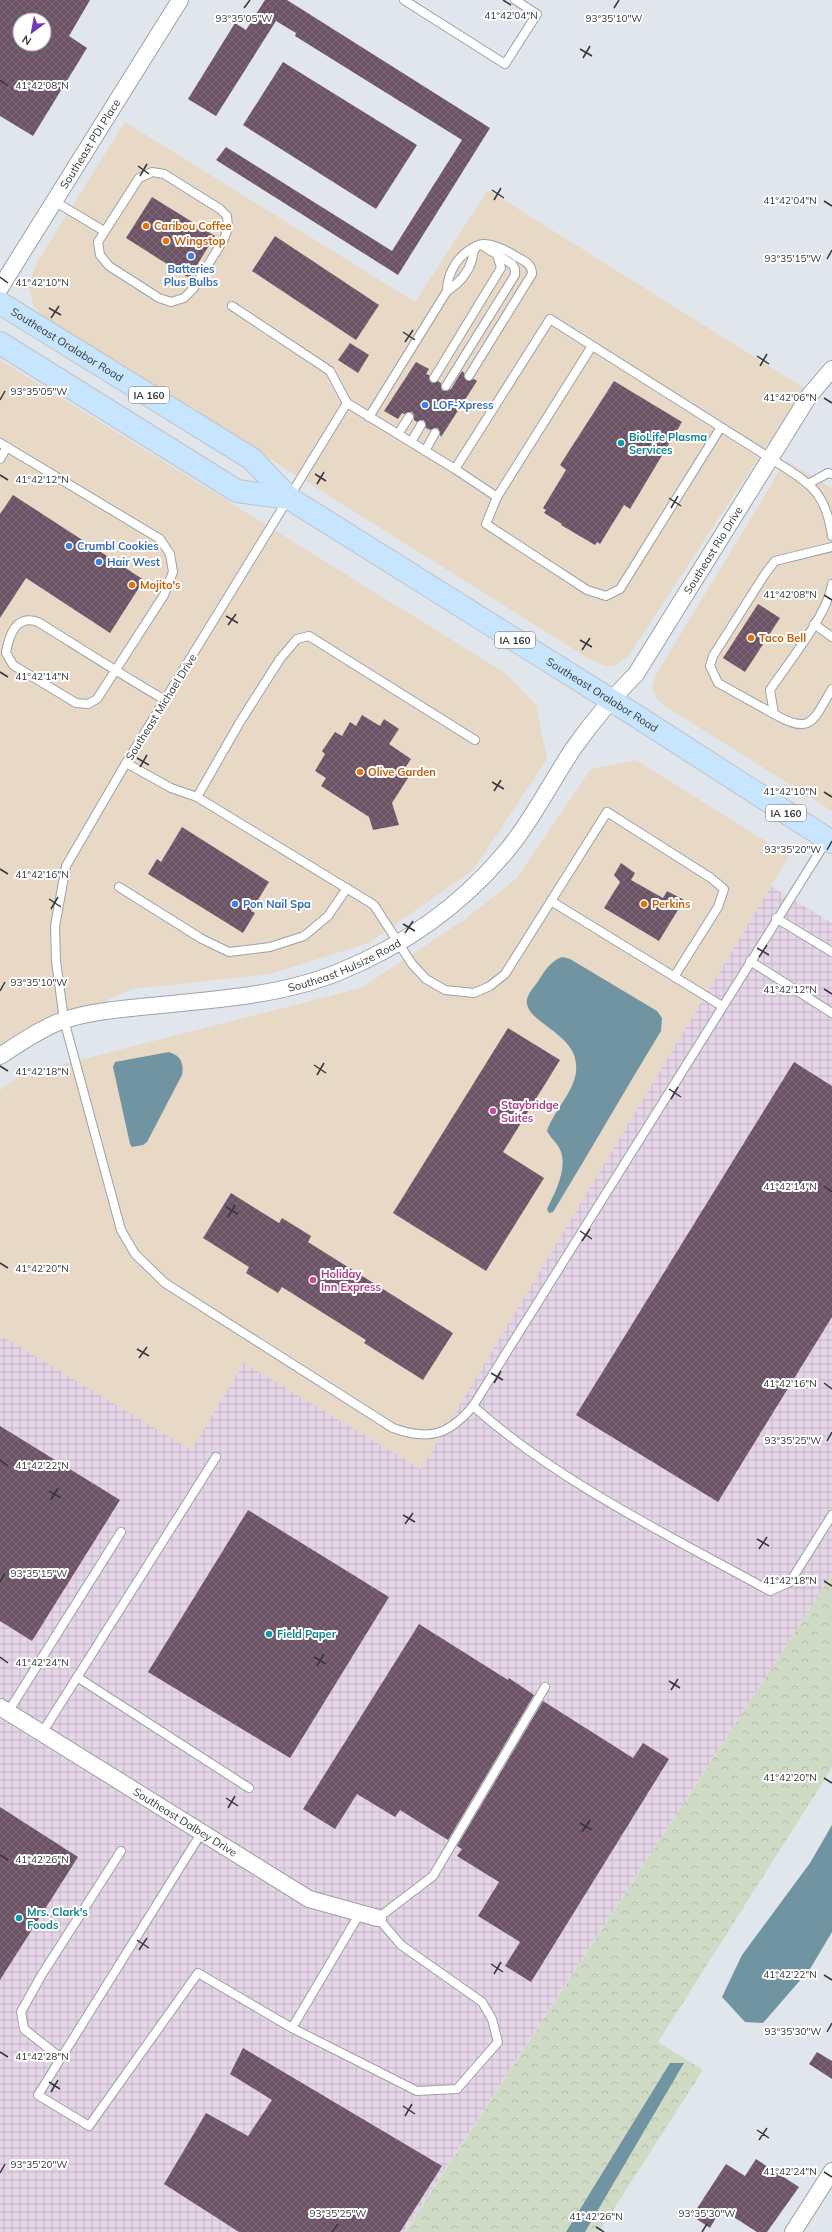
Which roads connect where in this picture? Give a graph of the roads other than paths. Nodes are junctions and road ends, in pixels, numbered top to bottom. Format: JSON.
{"nodes":[{"id":1,"x":180,"y":0,"type":"edge"},
{"id":2,"x":404,"y":0,"type":"edge"},
{"id":3,"x":515,"y":0,"type":"edge"},
{"id":4,"x":54,"y":201,"type":"junction"},
{"id":5,"x":104,"y":231,"type":"junction"},
{"id":6,"x":479,"y":245,"type":"junction"},
{"id":7,"x":497,"y":254,"type":"junction"},
{"id":8,"x":0,"y":288,"type":"edge"},
{"id":9,"x":447,"y":291,"type":"junction"},
{"id":10,"x":0,"y":303,"type":"edge"},
{"id":11,"x":232,"y":306,"type":"dead end"},
{"id":12,"x":0,"y":343,"type":"edge"},
{"id":13,"x":592,"y":346,"type":"junction"},
{"id":14,"x":832,"y":369,"type":"edge"},
{"id":15,"x":469,"y":376,"type":"dead end"},
{"id":16,"x":434,"y":378,"type":"dead end"},
{"id":17,"x":446,"y":386,"type":"dead end"},
{"id":18,"x":347,"y":403,"type":"junction"},
{"id":19,"x":369,"y":417,"type":"junction"},
{"id":20,"x":409,"y":417,"type":"dead end"},
{"id":21,"x":421,"y":425,"type":"dead end"},
{"id":22,"x":721,"y":427,"type":"junction"},
{"id":23,"x":398,"y":434,"type":"junction"},
{"id":24,"x":435,"y":434,"type":"dead end"},
{"id":25,"x":410,"y":442,"type":"junction"},
{"id":26,"x":4,"y":445,"type":"edge"},
{"id":27,"x":425,"y":451,"type":"junction"},
{"id":28,"x":770,"y":458,"type":"junction"},
{"id":29,"x":0,"y":459,"type":"edge"},
{"id":30,"x":455,"y":469,"type":"junction"},
{"id":31,"x":832,"y":474,"type":"edge"},
{"id":32,"x":808,"y":484,"type":"junction"},
{"id":33,"x":497,"y":497,"type":"junction"},
{"id":34,"x":289,"y":498,"type":"junction"},
{"id":35,"x":832,"y":536,"type":"edge"},
{"id":36,"x":832,"y":547,"type":"edge"},
{"id":37,"x":832,"y":584,"type":"edge"},
{"id":38,"x":814,"y":624,"type":"junction"},
{"id":39,"x":832,"y":637,"type":"edge"},
{"id":40,"x":116,"y":670,"type":"junction"},
{"id":41,"x":832,"y":689,"type":"edge"},
{"id":42,"x":165,"y":700,"type":"junction"},
{"id":43,"x":610,"y":700,"type":"junction"},
{"id":44,"x":774,"y":714,"type":"junction"},
{"id":45,"x":476,"y":740,"type":"dead end"},
{"id":46,"x":126,"y":763,"type":"junction"},
{"id":47,"x":197,"y":797,"type":"junction"},
{"id":48,"x":830,"y":841,"type":"edge"},
{"id":49,"x":119,"y":887,"type":"dead end"},
{"id":50,"x":347,"y":888,"type":"junction"},
{"id":51,"x":551,"y":901,"type":"junction"},
{"id":52,"x":776,"y":918,"type":"junction"},
{"id":53,"x":399,"y":944,"type":"junction"},
{"id":54,"x":832,"y":952,"type":"edge"},
{"id":55,"x":750,"y":961,"type":"junction"},
{"id":56,"x":674,"y":977,"type":"junction"},
{"id":57,"x":722,"y":1006,"type":"junction"},
{"id":58,"x":832,"y":1013,"type":"edge"},
{"id":59,"x":64,"y":1020,"type":"junction"},
{"id":60,"x":0,"y":1056,"type":"edge"},
{"id":61,"x":472,"y":1406,"type":"junction"},
{"id":62,"x":216,"y":1457,"type":"dead end"},
{"id":63,"x":832,"y":1514,"type":"edge"},
{"id":64,"x":121,"y":1532,"type":"dead end"},
{"id":65,"x":77,"y":1677,"type":"junction"},
{"id":66,"x":545,"y":1687,"type":"dead end"},
{"id":67,"x":4,"y":1709,"type":"edge"},
{"id":68,"x":42,"y":1733,"type":"junction"},
{"id":69,"x":249,"y":1788,"type":"dead end"},
{"id":70,"x":202,"y":1832,"type":"junction"},
{"id":71,"x":121,"y":1851,"type":"dead end"},
{"id":72,"x":360,"y":1913,"type":"junction"},
{"id":73,"x":378,"y":1918,"type":"junction"},
{"id":74,"x":292,"y":2028,"type":"junction"},
{"id":75,"x":61,"y":2058,"type":"junction"},
{"id":76,"x":832,"y":2171,"type":"edge"},
{"id":77,"x":793,"y":2232,"type":"edge"}],
"edges":[{"from":1,"to":4,"type":"street","name":"Southeast PDI Place"},
{"from":2,"to":3,"type":"lane"},
{"from":4,"to":5,"type":"lane"},
{"from":4,"to":8,"type":"street","name":"Southeast PDI Place"},
{"from":5,"to":5,"type":"lane"},
{"from":6,"to":7,"type":"lane"},
{"from":6,"to":9,"type":"lane"},
{"from":6,"to":9,"type":"lane"},
{"from":6,"to":15,"type":"lane"},
{"from":7,"to":16,"type":"lane"},
{"from":7,"to":17,"type":"lane"},
{"from":9,"to":19,"type":"lane"},
{"from":10,"to":34,"type":"main road","name":"Southeast Oralabor Road","number":"IA 160"},
{"from":11,"to":18,"type":"lane"},
{"from":12,"to":34,"type":"main road","name":"Southeast Oralabor Road","number":"IA 160"},
{"from":13,"to":22,"type":"lane"},
{"from":13,"to":30,"type":"lane"},
{"from":13,"to":33,"type":"lane"},
{"from":14,"to":28,"type":"street","name":"Southeast Rio Drive"},
{"from":18,"to":19,"type":"lane"},
{"from":18,"to":34,"type":"lane","name":"Southeast Michael Drive"},
{"from":19,"to":23,"type":"lane"},
{"from":20,"to":23,"type":"lane"},
{"from":21,"to":25,"type":"lane"},
{"from":22,"to":28,"type":"lane"},
{"from":22,"to":33,"type":"lane"},
{"from":23,"to":25,"type":"lane"},
{"from":24,"to":27,"type":"lane"},
{"from":25,"to":27,"type":"lane"},
{"from":26,"to":29,"type":"lane"},
{"from":26,"to":40,"type":"lane"},
{"from":27,"to":30,"type":"lane"},
{"from":28,"to":32,"type":"lane"},
{"from":28,"to":43,"type":"street","name":"Southeast Rio Drive"},
{"from":30,"to":33,"type":"lane"},
{"from":31,"to":32,"type":"lane"},
{"from":32,"to":35,"type":"lane"},
{"from":34,"to":42,"type":"lane","name":"Southeast Michael Drive"},
{"from":34,"to":43,"type":"main road","name":"Southeast Oralabor Road","number":"IA 160"},
{"from":36,"to":44,"type":"lane"},
{"from":37,"to":38,"type":"lane"},
{"from":38,"to":39,"type":"lane"},
{"from":38,"to":44,"type":"lane"},
{"from":40,"to":40,"type":"lane"},
{"from":40,"to":42,"type":"lane"},
{"from":41,"to":44,"type":"lane"},
{"from":42,"to":46,"type":"lane","name":"Southeast Michael Drive"},
{"from":43,"to":48,"type":"main road","name":"Southeast Oralabor Road","number":"IA 160"},
{"from":43,"to":53,"type":"street","name":"Southeast Hulsize Road"},
{"from":45,"to":47,"type":"lane"},
{"from":46,"to":47,"type":"lane"},
{"from":46,"to":59,"type":"lane","name":"Southeast Michael Drive"},
{"from":47,"to":50,"type":"lane"},
{"from":48,"to":52,"type":"lane","name":"Southeast Michael Drive"},
{"from":49,"to":50,"type":"lane"},
{"from":50,"to":53,"type":"lane"},
{"from":51,"to":53,"type":"lane"},
{"from":51,"to":56,"type":"lane"},
{"from":51,"to":56,"type":"lane"},
{"from":52,"to":54,"type":"lane"},
{"from":52,"to":55,"type":"lane","name":"Southeast Michael Drive"},
{"from":53,"to":59,"type":"street","name":"Southeast Hulsize Road"},
{"from":55,"to":57,"type":"lane","name":"Southeast Michael Drive"},
{"from":55,"to":58,"type":"lane"},
{"from":56,"to":57,"type":"lane"},
{"from":57,"to":61,"type":"lane","name":"Southeast Michael Drive"},
{"from":59,"to":60,"type":"street","name":"Southeast Hulsize Road"},
{"from":59,"to":61,"type":"lane","name":"Southeast Michael Drive"},
{"from":61,"to":63,"type":"lane"},
{"from":62,"to":65,"type":"lane"},
{"from":64,"to":67,"type":"lane"},
{"from":65,"to":68,"type":"lane"},
{"from":65,"to":69,"type":"lane"},
{"from":66,"to":73,"type":"lane"},
{"from":67,"to":68,"type":"street","name":"Southeast Dalbey Drive"},
{"from":68,"to":70,"type":"street","name":"Southeast Dalbey Drive"},
{"from":70,"to":72,"type":"street","name":"Southeast Dalbey Drive"},
{"from":70,"to":75,"type":"lane"},
{"from":71,"to":75,"type":"lane"},
{"from":72,"to":73,"type":"street","name":"Southeast Dalbey Drive"},
{"from":72,"to":74,"type":"lane"},
{"from":73,"to":74,"type":"lane"},
{"from":74,"to":75,"type":"lane"},
{"from":76,"to":77,"type":"street"}]}
